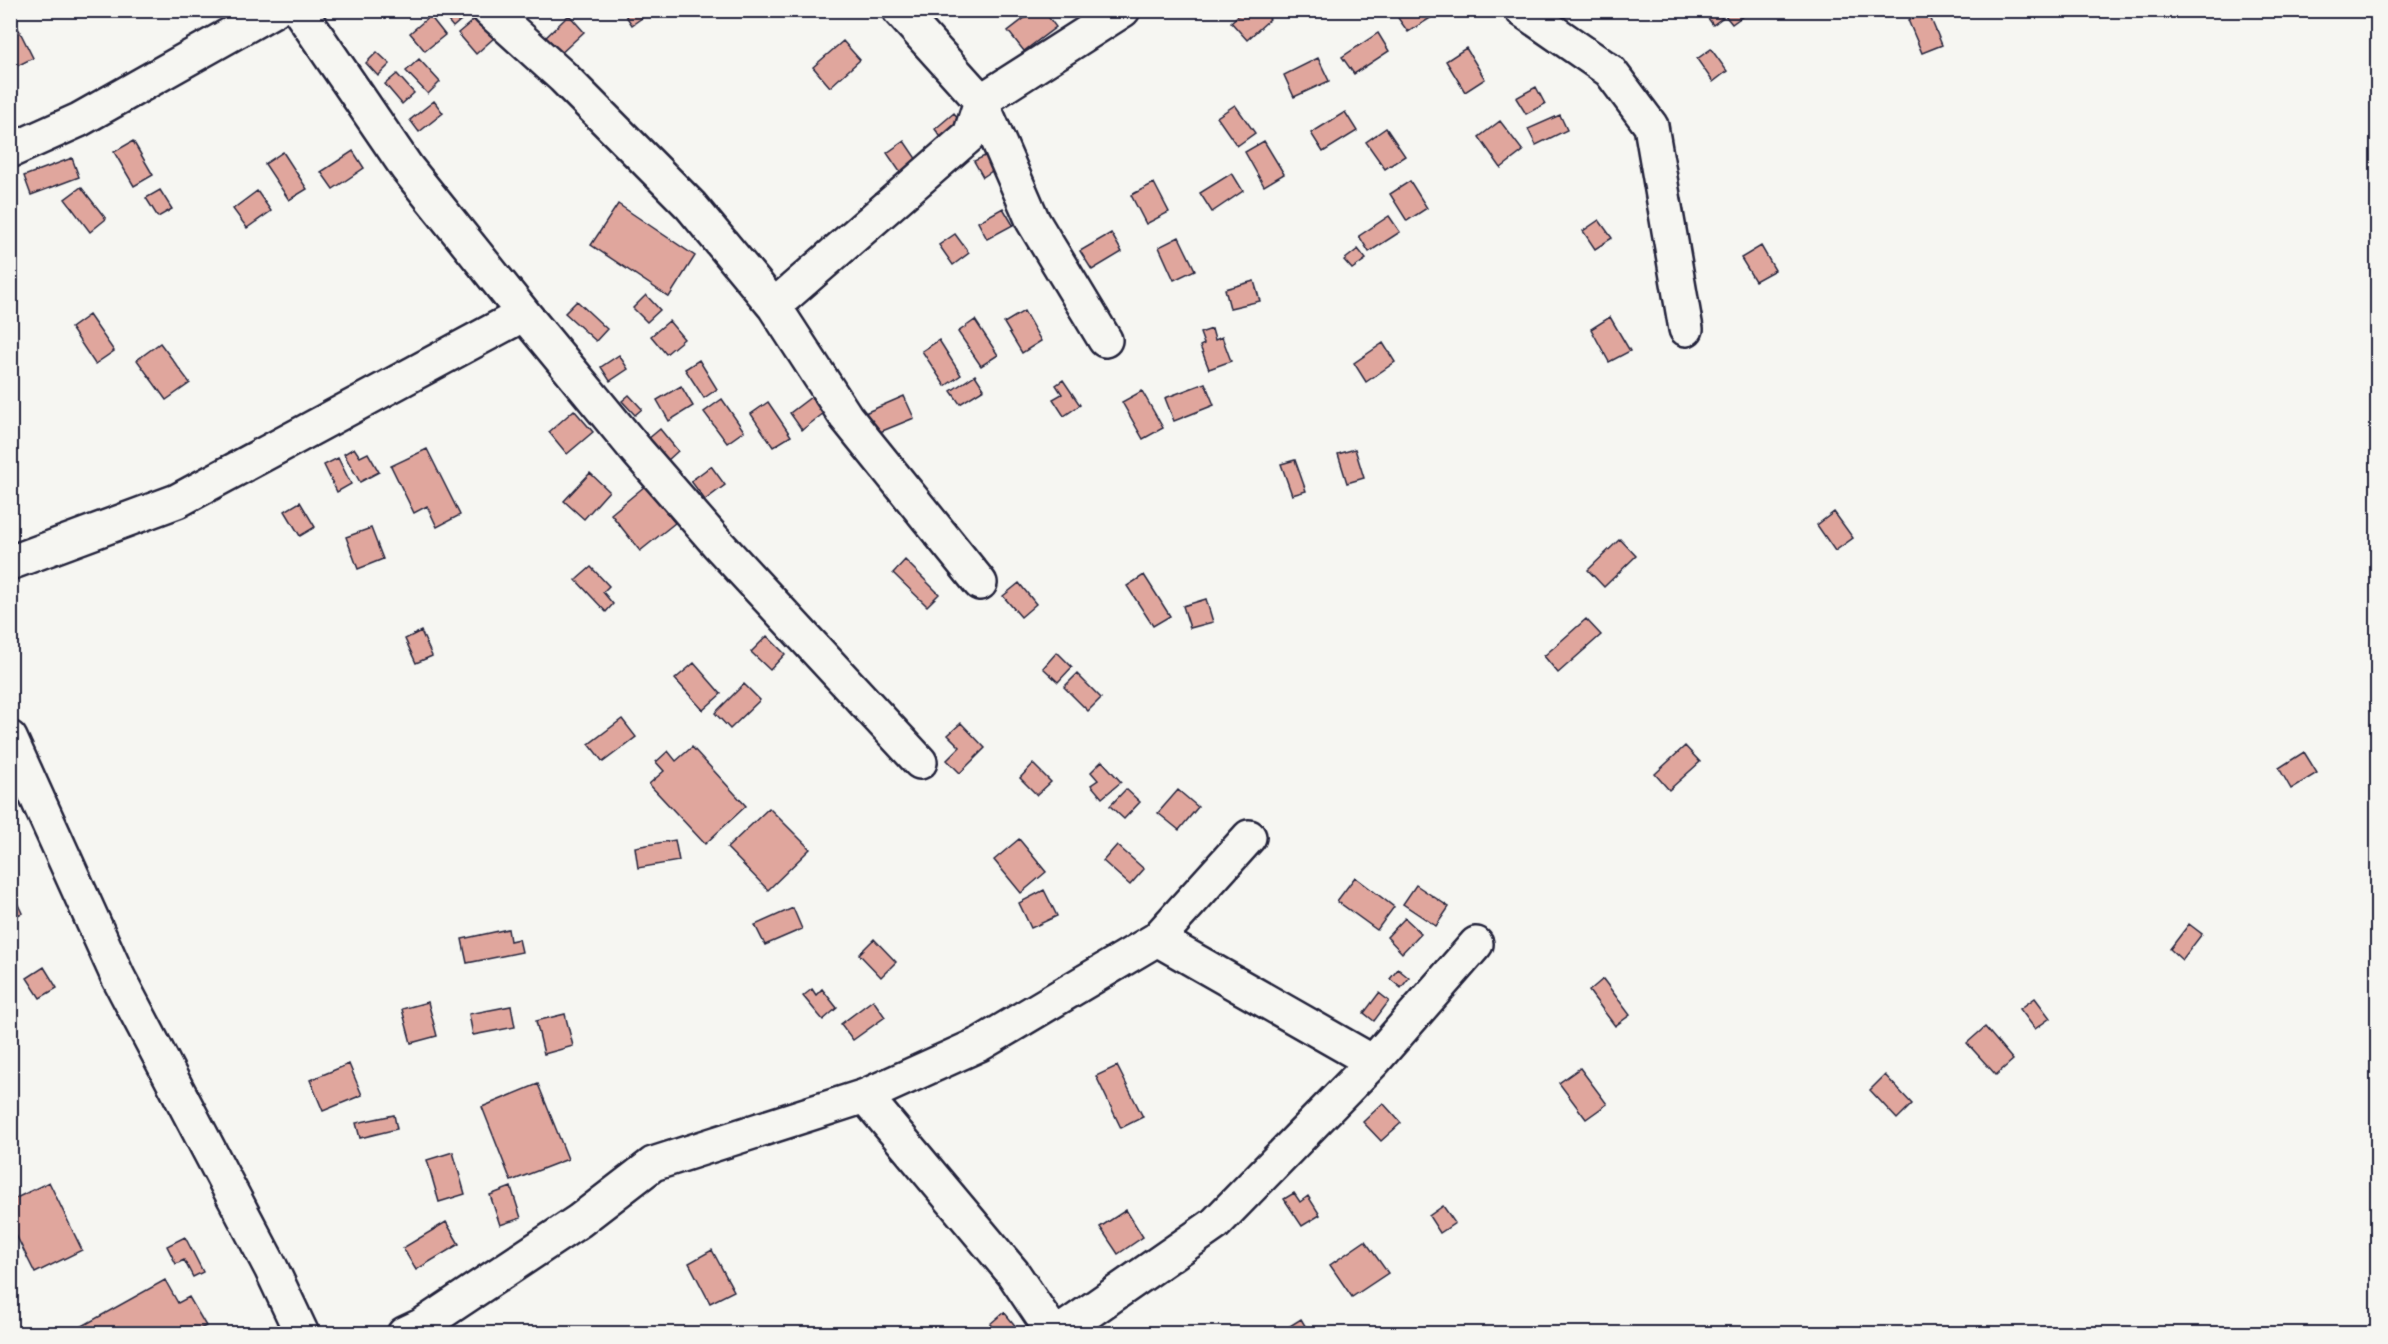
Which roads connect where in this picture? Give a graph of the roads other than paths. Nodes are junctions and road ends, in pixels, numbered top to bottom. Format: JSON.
{"nodes":[{"id":1,"x":274,"y":10,"type":"edge"},
{"id":2,"x":299,"y":10,"type":"edge"},
{"id":3,"x":489,"y":10,"type":"edge"},
{"id":4,"x":899,"y":10,"type":"edge"},
{"id":5,"x":1123,"y":10,"type":"edge"},
{"id":6,"x":1522,"y":10,"type":"edge"},
{"id":7,"x":981,"y":101,"type":"junction"},
{"id":8,"x":10,"y":151,"type":"edge"},
{"id":9,"x":774,"y":306,"type":"junction"},
{"id":10,"x":524,"y":314,"type":"junction"},
{"id":11,"x":1686,"y":329,"type":"dead end"},
{"id":12,"x":1105,"y":340,"type":"dead end"},
{"id":13,"x":10,"y":563,"type":"edge"},
{"id":14,"x":980,"y":583,"type":"dead end"},
{"id":15,"x":10,"y":738,"type":"edge"},
{"id":16,"x":920,"y":762,"type":"dead end"},
{"id":17,"x":1249,"y":837,"type":"dead end"},
{"id":18,"x":1157,"y":939,"type":"junction"},
{"id":19,"x":1476,"y":944,"type":"dead end"},
{"id":20,"x":1373,"y":1062,"type":"junction"},
{"id":21,"x":866,"y":1096,"type":"junction"},
{"id":22,"x":302,"y":1334,"type":"edge"},
{"id":23,"x":404,"y":1334,"type":"edge"},
{"id":24,"x":1055,"y":1334,"type":"edge"}],
"edges":[{"from":1,"to":8,"type":"street"},
{"from":2,"to":10,"type":"street"},
{"from":3,"to":9,"type":"street"},
{"from":4,"to":7,"type":"street"},
{"from":5,"to":7,"type":"street"},
{"from":6,"to":11,"type":"street"},
{"from":7,"to":9,"type":"street"},
{"from":7,"to":12,"type":"street"},
{"from":9,"to":14,"type":"street"},
{"from":10,"to":13,"type":"street"},
{"from":10,"to":16,"type":"street"},
{"from":15,"to":22,"type":"street"},
{"from":17,"to":18,"type":"street"},
{"from":18,"to":20,"type":"street"},
{"from":18,"to":21,"type":"street"},
{"from":19,"to":20,"type":"street"},
{"from":20,"to":24,"type":"street"},
{"from":21,"to":23,"type":"street"},
{"from":21,"to":24,"type":"street"}]}
